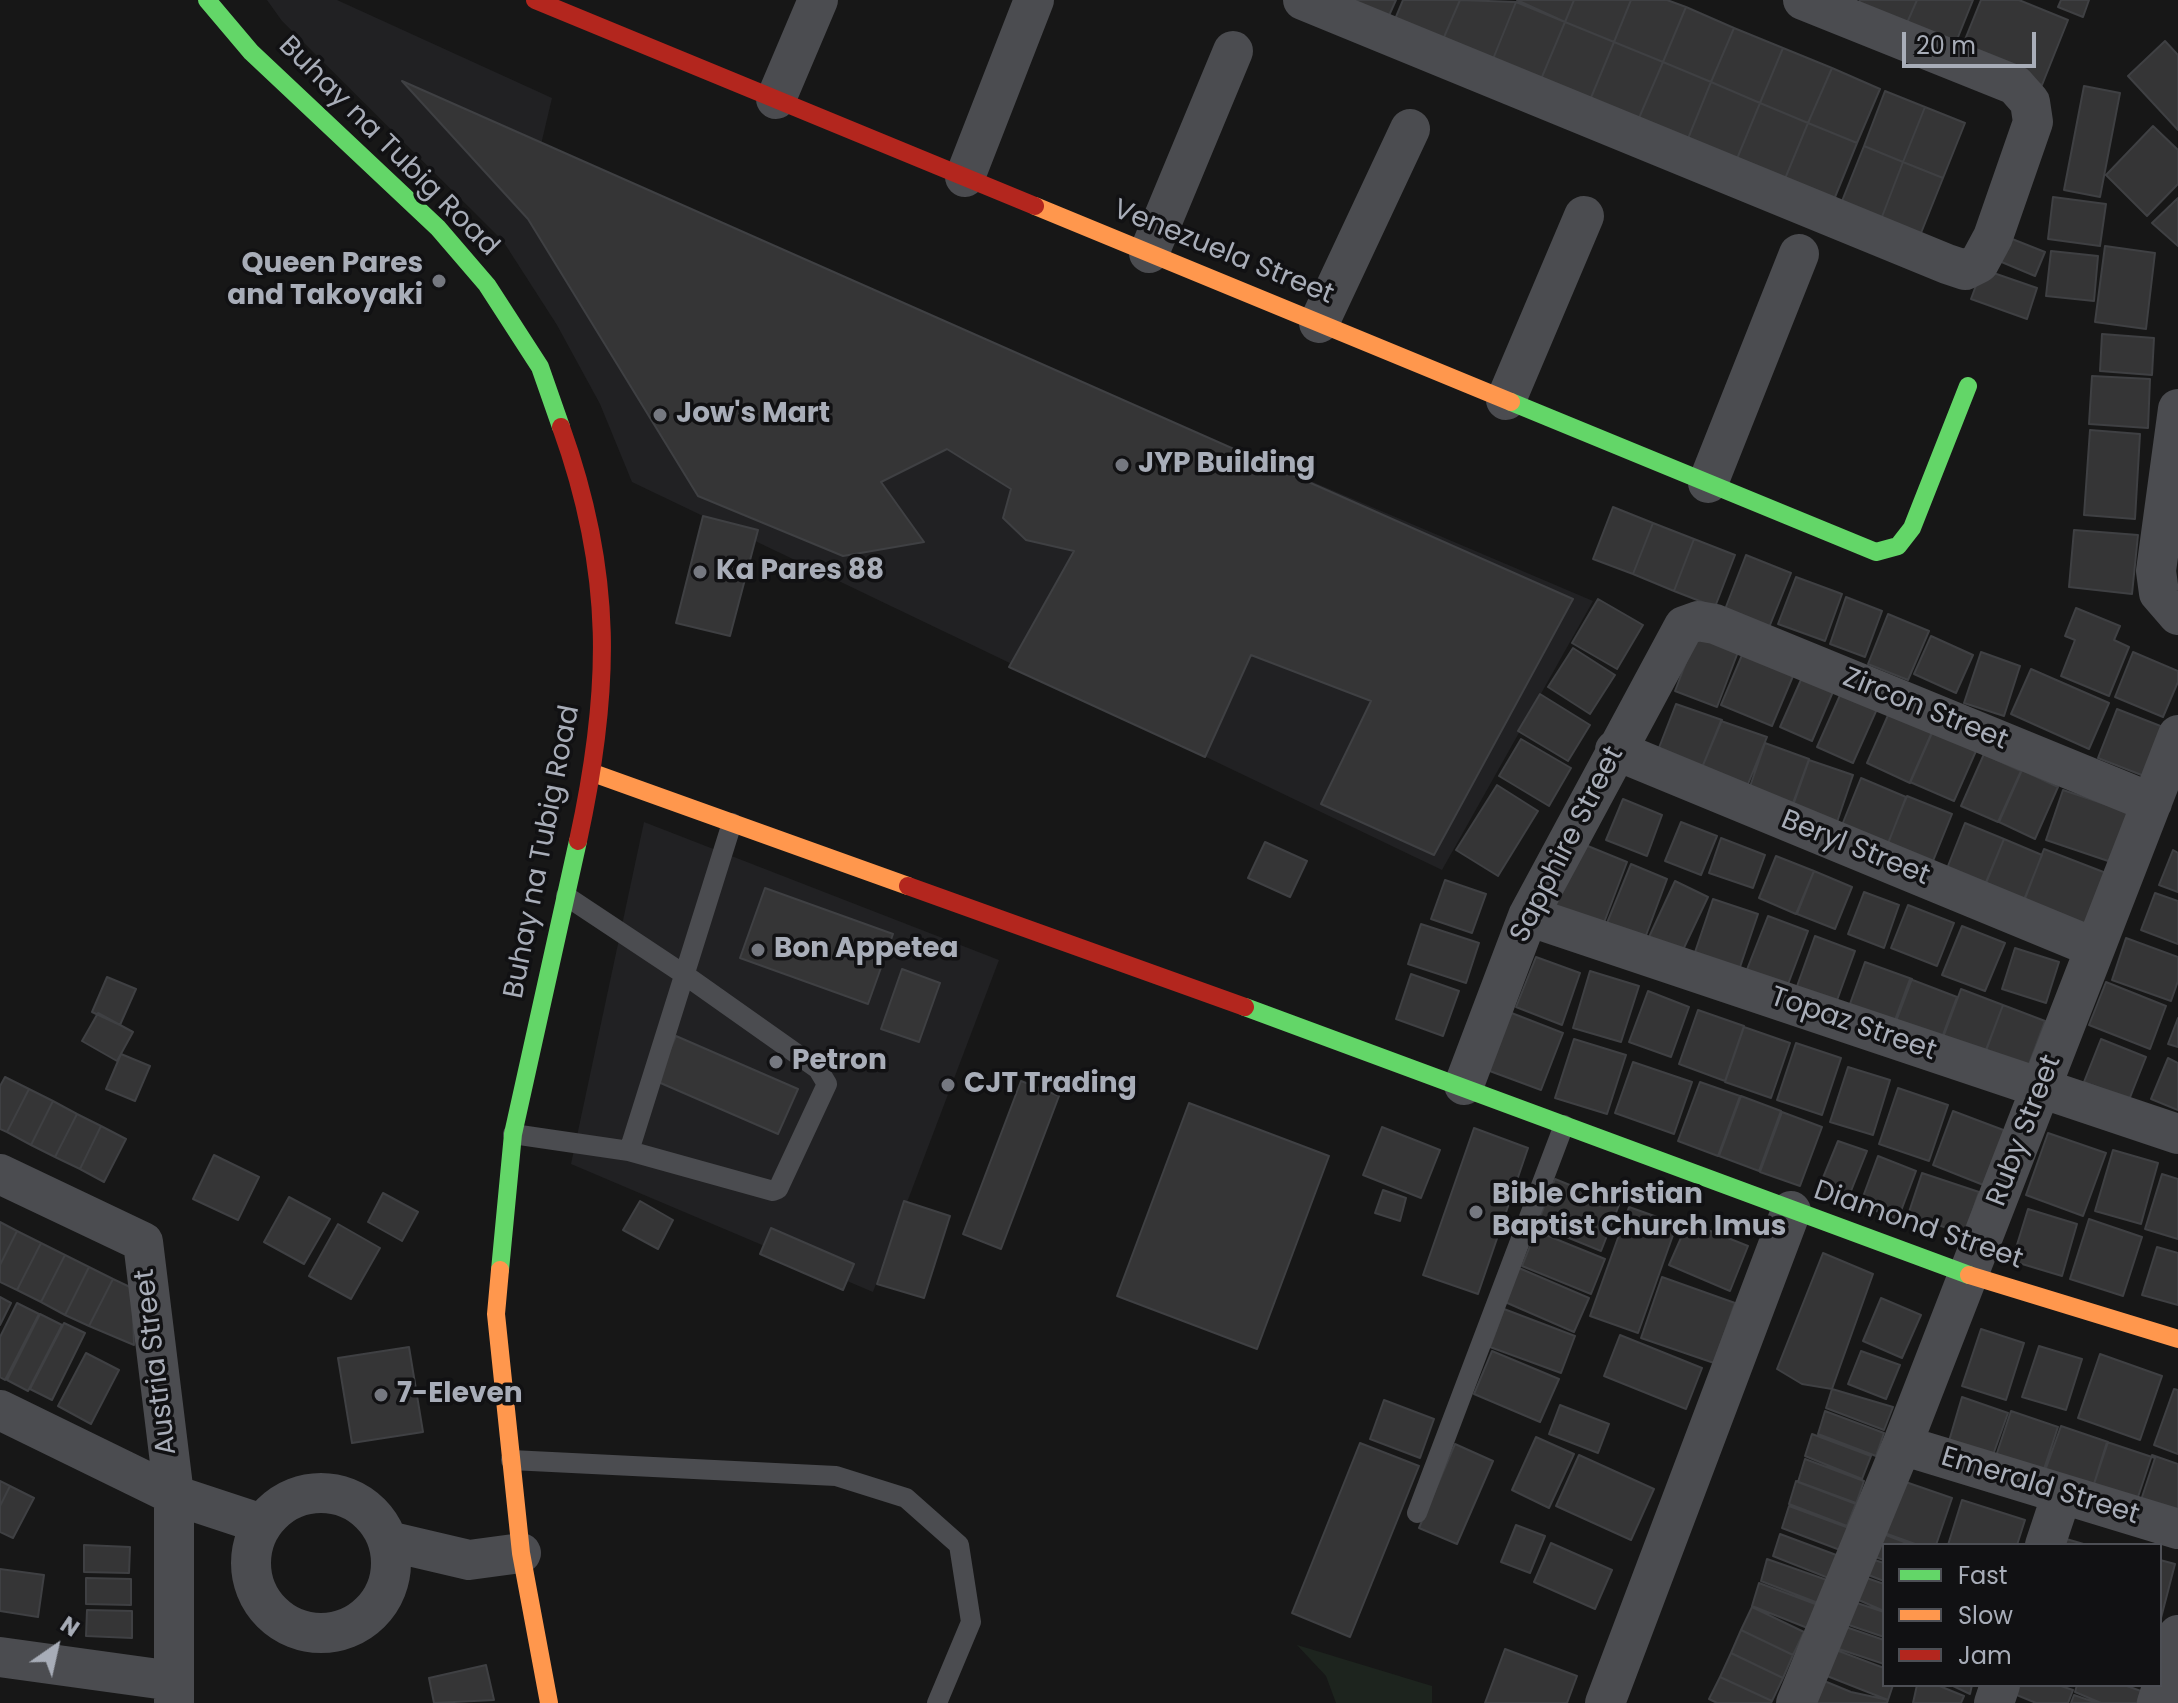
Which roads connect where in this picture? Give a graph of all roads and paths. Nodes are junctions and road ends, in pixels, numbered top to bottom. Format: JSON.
{"nodes":[{"id":1,"x":207,"y":0,"type":"edge"},
{"id":2,"x":535,"y":0,"type":"edge"},
{"id":3,"x":818,"y":0,"type":"edge"},
{"id":4,"x":1034,"y":0,"type":"edge"},
{"id":5,"x":1303,"y":0,"type":"edge"},
{"id":6,"x":1803,"y":0,"type":"edge"},
{"id":7,"x":595,"y":12,"type":"edge"},
{"id":8,"x":1233,"y":51,"type":"dead end"},
{"id":9,"x":776,"y":99,"type":"junction"},
{"id":10,"x":1410,"y":129,"type":"dead end"},
{"id":11,"x":965,"y":177,"type":"junction"},
{"id":12,"x":1584,"y":216,"type":"dead end"},
{"id":13,"x":1149,"y":253,"type":"junction"},
{"id":14,"x":1799,"y":254,"type":"dead end"},
{"id":15,"x":1319,"y":323,"type":"junction"},
{"id":16,"x":1968,"y":386,"type":"dead end"},
{"id":17,"x":1506,"y":400,"type":"junction"},
{"id":18,"x":2178,"y":409,"type":"edge"},
{"id":19,"x":1708,"y":483,"type":"junction"},
{"id":20,"x":2178,"y":615,"type":"edge"},
{"id":21,"x":1698,"y":621,"type":"joint"},
{"id":22,"x":2178,"y":735,"type":"edge"},
{"id":23,"x":1615,"y":750,"type":"junction"},
{"id":24,"x":593,"y":773,"type":"junction"},
{"id":25,"x":2152,"y":803,"type":"junction"},
{"id":26,"x":732,"y":823,"type":"junction"},
{"id":27,"x":566,"y":896,"type":"junction"},
{"id":28,"x":1528,"y":916,"type":"junction"},
{"id":29,"x":2095,"y":948,"type":"junction"},
{"id":30,"x":685,"y":975,"type":"junction"},
{"id":31,"x":1464,"y":1085,"type":"junction"},
{"id":32,"x":2041,"y":1088,"type":"junction"},
{"id":33,"x":1564,"y":1125,"type":"junction"},
{"id":34,"x":513,"y":1134,"type":"junction"},
{"id":35,"x":2178,"y":1134,"type":"edge"},
{"id":36,"x":629,"y":1151,"type":"junction"},
{"id":37,"x":0,"y":1174,"type":"edge"},
{"id":38,"x":1791,"y":1211,"type":"junction"},
{"id":39,"x":1969,"y":1275,"type":"junction"},
{"id":40,"x":2178,"y":1339,"type":"edge"},
{"id":41,"x":0,"y":1410,"type":"edge"},
{"id":42,"x":1902,"y":1445,"type":"junction"},
{"id":43,"x":511,"y":1460,"type":"junction"},
{"id":44,"x":2062,"y":1494,"type":"junction"},
{"id":45,"x":174,"y":1495,"type":"junction"},
{"id":46,"x":1417,"y":1513,"type":"dead end"},
{"id":47,"x":262,"y":1524,"type":"junction"},
{"id":48,"x":2178,"y":1529,"type":"edge"},
{"id":49,"x":388,"y":1541,"type":"junction"},
{"id":50,"x":2046,"y":1543,"type":"edge"},
{"id":51,"x":521,"y":1553,"type":"junction"},
{"id":52,"x":2178,"y":1635,"type":"edge"},
{"id":53,"x":0,"y":1657,"type":"edge"},
{"id":54,"x":2162,"y":1687,"type":"edge"},
{"id":55,"x":174,"y":1692,"type":"edge"},
{"id":56,"x":549,"y":1703,"type":"edge"},
{"id":57,"x":937,"y":1703,"type":"edge"},
{"id":58,"x":1605,"y":1703,"type":"edge"},
{"id":59,"x":1796,"y":1703,"type":"edge"}],
"edges":[{"from":1,"to":24,"type":"street","name":"Buhay na Tubig Road"},
{"from":2,"to":7,"type":"street","name":"Venezuela Street"},
{"from":3,"to":9,"type":"street"},
{"from":4,"to":11,"type":"street"},
{"from":5,"to":6,"type":"street"},
{"from":7,"to":9,"type":"street","name":"Venezuela Street"},
{"from":8,"to":13,"type":"street"},
{"from":9,"to":11,"type":"street","name":"Venezuela Street"},
{"from":10,"to":15,"type":"street"},
{"from":11,"to":13,"type":"street","name":"Venezuela Street"},
{"from":12,"to":17,"type":"street"},
{"from":13,"to":15,"type":"street","name":"Venezuela Street"},
{"from":14,"to":19,"type":"street"},
{"from":15,"to":17,"type":"street","name":"Venezuela Street"},
{"from":16,"to":19,"type":"street","name":"Venezuela Street"},
{"from":17,"to":19,"type":"street","name":"Venezuela Street"},
{"from":18,"to":20,"type":"street"},
{"from":21,"to":23,"type":"street","name":"Sapphire Street"},
{"from":21,"to":25,"type":"street","name":"Zircon Street"},
{"from":22,"to":25,"type":"street","name":"Ruby Street"},
{"from":23,"to":28,"type":"street","name":"Sapphire Street"},
{"from":23,"to":29,"type":"street","name":"Beryl Street"},
{"from":24,"to":26,"type":"street","name":"Diamond Street"},
{"from":24,"to":27,"type":"street","name":"Buhay na Tubig Road"},
{"from":25,"to":29,"type":"street","name":"Ruby Street"},
{"from":26,"to":30,"type":"lane"},
{"from":26,"to":31,"type":"street","name":"Diamond Street"},
{"from":27,"to":30,"type":"lane"},
{"from":27,"to":34,"type":"street","name":"Buhay na Tubig Road"},
{"from":28,"to":31,"type":"street","name":"Sapphire Street"},
{"from":28,"to":32,"type":"street","name":"Topaz Street"},
{"from":29,"to":32,"type":"street","name":"Ruby Street"},
{"from":30,"to":36,"type":"lane"},
{"from":30,"to":36,"type":"lane"},
{"from":31,"to":33,"type":"street","name":"Diamond Street"},
{"from":32,"to":35,"type":"street","name":"Topaz Street"},
{"from":32,"to":39,"type":"street","name":"Ruby Street"},
{"from":33,"to":38,"type":"street","name":"Diamond Street"},
{"from":33,"to":46,"type":"lane"},
{"from":34,"to":36,"type":"lane"},
{"from":34,"to":43,"type":"street","name":"Buhay na Tubig Road"},
{"from":37,"to":45,"type":"street","name":"Austria Street"},
{"from":38,"to":39,"type":"street","name":"Diamond Street"},
{"from":38,"to":58,"type":"street"},
{"from":39,"to":40,"type":"street","name":"Diamond Street"},
{"from":39,"to":42,"type":"street","name":"Ruby Street"},
{"from":41,"to":45,"type":"street"},
{"from":42,"to":44,"type":"street","name":"Emerald Street"},
{"from":42,"to":59,"type":"street","name":"Ruby Street"},
{"from":43,"to":51,"type":"street","name":"Buhay na Tubig Road"},
{"from":43,"to":57,"type":"lane"},
{"from":44,"to":48,"type":"street","name":"Emerald Street"},
{"from":44,"to":50,"type":"street"},
{"from":45,"to":47,"type":"street"},
{"from":45,"to":55,"type":"street"},
{"from":47,"to":49,"type":"street"},
{"from":47,"to":49,"type":"street"},
{"from":49,"to":51,"type":"street"},
{"from":51,"to":56,"type":"street","name":"Buhay na Tubig Road"},
{"from":52,"to":54,"type":"street"},
{"from":53,"to":55,"type":"street"}]}
